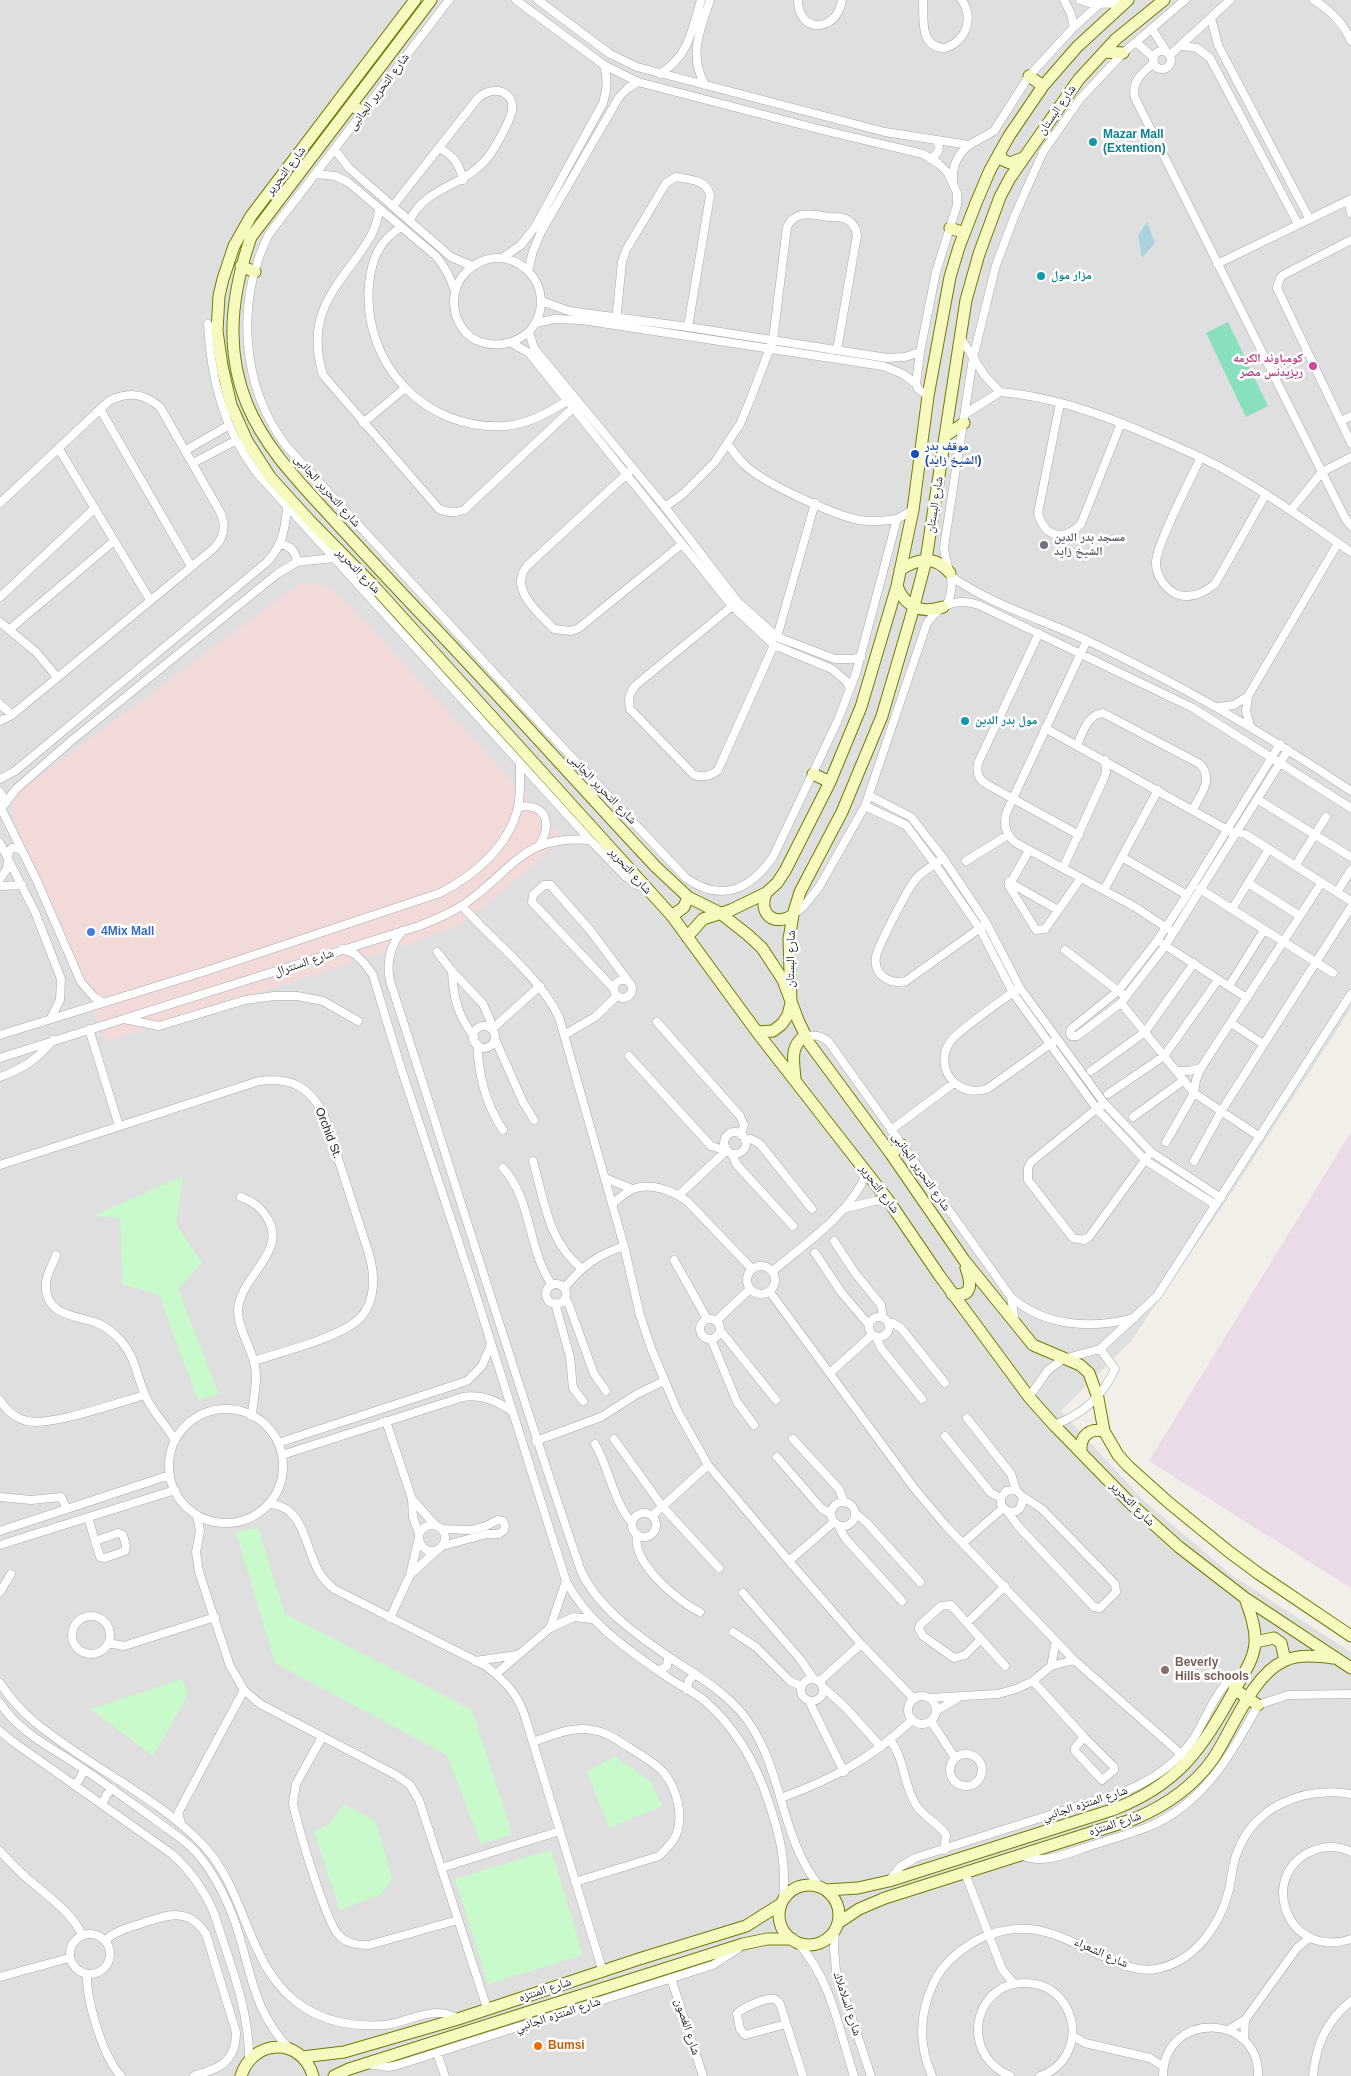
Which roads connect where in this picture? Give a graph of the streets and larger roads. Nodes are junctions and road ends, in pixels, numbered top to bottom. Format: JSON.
{"nodes":[{"id":1,"x":415,"y":0,"type":"edge"},
{"id":2,"x":431,"y":0,"type":"edge"},
{"id":3,"x":449,"y":0,"type":"edge"},
{"id":4,"x":516,"y":0,"type":"edge"},
{"id":5,"x":538,"y":0,"type":"edge"},
{"id":6,"x":701,"y":0,"type":"edge"},
{"id":7,"x":710,"y":0,"type":"edge"},
{"id":8,"x":798,"y":0,"type":"edge"},
{"id":9,"x":842,"y":0,"type":"edge"},
{"id":10,"x":923,"y":0,"type":"edge"},
{"id":11,"x":962,"y":0,"type":"edge"},
{"id":12,"x":1064,"y":0,"type":"edge"},
{"id":13,"x":1080,"y":0,"type":"edge"},
{"id":14,"x":1164,"y":0,"type":"edge"},
{"id":15,"x":1185,"y":0,"type":"edge"},
{"id":16,"x":1230,"y":0,"type":"edge"},
{"id":17,"x":1314,"y":0,"type":"edge"},
{"id":18,"x":1102,"y":2,"type":"edge"},
{"id":19,"x":1125,"y":2,"type":"edge"},
{"id":20,"x":560,"y":18,"type":"junction"},
{"id":21,"x":1211,"y":18,"type":"junction"},
{"id":22,"x":1074,"y":27,"type":"junction"},
{"id":23,"x":553,"y":28,"type":"junction"},
{"id":24,"x":1152,"y":29,"type":"junction"},
{"id":25,"x":690,"y":35,"type":"junction"},
{"id":26,"x":698,"y":38,"type":"junction"},
{"id":27,"x":1351,"y":41,"type":"edge"},
{"id":28,"x":1136,"y":42,"type":"junction"},
{"id":29,"x":1182,"y":46,"type":"junction"},
{"id":30,"x":1104,"y":52,"type":"junction"},
{"id":31,"x":1123,"y":53,"type":"junction"},
{"id":32,"x":1168,"y":53,"type":"junction"},
{"id":33,"x":1154,"y":61,"type":"junction"},
{"id":34,"x":604,"y":66,"type":"junction"},
{"id":35,"x":660,"y":74,"type":"junction"},
{"id":36,"x":1029,"y":76,"type":"junction"},
{"id":37,"x":638,"y":82,"type":"junction"},
{"id":38,"x":705,"y":85,"type":"junction"},
{"id":39,"x":1043,"y":86,"type":"junction"},
{"id":40,"x":352,"y":105,"type":"junction"},
{"id":41,"x":363,"y":114,"type":"junction"},
{"id":42,"x":817,"y":114,"type":"junction"},
{"id":43,"x":1259,"y":124,"type":"junction"},
{"id":44,"x":813,"y":128,"type":"junction"},
{"id":45,"x":1248,"y":129,"type":"junction"},
{"id":46,"x":937,"y":141,"type":"junction"},
{"id":47,"x":969,"y":145,"type":"junction"},
{"id":48,"x":439,"y":148,"type":"junction"},
{"id":49,"x":335,"y":150,"type":"junction"},
{"id":50,"x":1000,"y":153,"type":"junction"},
{"id":51,"x":1024,"y":157,"type":"junction"},
{"id":52,"x":931,"y":158,"type":"junction"},
{"id":53,"x":343,"y":162,"type":"junction"},
{"id":54,"x":316,"y":174,"type":"junction"},
{"id":55,"x":335,"y":176,"type":"junction"},
{"id":56,"x":566,"y":179,"type":"junction"},
{"id":57,"x":463,"y":180,"type":"junction"},
{"id":58,"x":954,"y":183,"type":"junction"},
{"id":59,"x":981,"y":191,"type":"junction"},
{"id":60,"x":1000,"y":197,"type":"junction"},
{"id":61,"x":1349,"y":200,"type":"edge"},
{"id":62,"x":393,"y":206,"type":"junction"},
{"id":63,"x":379,"y":209,"type":"junction"},
{"id":64,"x":1351,"y":213,"type":"edge"},
{"id":65,"x":1309,"y":218,"type":"junction"},
{"id":66,"x":410,"y":220,"type":"junction"},
{"id":67,"x":1298,"y":224,"type":"junction"},
{"id":68,"x":400,"y":227,"type":"junction"},
{"id":69,"x":950,"y":228,"type":"junction"},
{"id":70,"x":964,"y":233,"type":"junction"},
{"id":71,"x":1351,"y":240,"type":"edge"},
{"id":72,"x":365,"y":246,"type":"junction"},
{"id":73,"x":375,"y":252,"type":"junction"},
{"id":74,"x":502,"y":258,"type":"junction"},
{"id":75,"x":1216,"y":264,"type":"junction"},
{"id":76,"x":241,"y":266,"type":"junction"},
{"id":77,"x":472,"y":266,"type":"junction"},
{"id":78,"x":528,"y":271,"type":"junction"},
{"id":79,"x":255,"y":272,"type":"junction"},
{"id":80,"x":455,"y":293,"type":"junction"},
{"id":81,"x":541,"y":301,"type":"junction"},
{"id":82,"x":556,"y":307,"type":"junction"},
{"id":83,"x":554,"y":319,"type":"junction"},
{"id":84,"x":616,"y":321,"type":"junction"},
{"id":85,"x":536,"y":323,"type":"junction"},
{"id":86,"x":208,"y":324,"type":"dead end"},
{"id":87,"x":688,"y":327,"type":"junction"},
{"id":88,"x":529,"y":332,"type":"junction"},
{"id":89,"x":960,"y":338,"type":"junction"},
{"id":90,"x":773,"y":340,"type":"junction"},
{"id":91,"x":512,"y":343,"type":"junction"},
{"id":92,"x":769,"y":349,"type":"junction"},
{"id":93,"x":837,"y":350,"type":"junction"},
{"id":94,"x":532,"y":351,"type":"junction"},
{"id":95,"x":920,"y":352,"type":"junction"},
{"id":96,"x":905,"y":357,"type":"junction"},
{"id":97,"x":973,"y":358,"type":"junction"},
{"id":98,"x":235,"y":364,"type":"junction"},
{"id":99,"x":222,"y":366,"type":"junction"},
{"id":100,"x":903,"y":374,"type":"junction"},
{"id":101,"x":916,"y":384,"type":"junction"},
{"id":102,"x":405,"y":388,"type":"junction"},
{"id":103,"x":1000,"y":392,"type":"junction"},
{"id":104,"x":928,"y":396,"type":"junction"},
{"id":105,"x":568,"y":401,"type":"junction"},
{"id":106,"x":1060,"y":403,"type":"junction"},
{"id":107,"x":573,"y":408,"type":"junction"},
{"id":108,"x":100,"y":409,"type":"junction"},
{"id":109,"x":1351,"y":416,"type":"edge"},
{"id":110,"x":965,"y":418,"type":"junction"},
{"id":111,"x":1340,"y":421,"type":"junction"},
{"id":112,"x":1122,"y":422,"type":"junction"},
{"id":113,"x":363,"y":423,"type":"junction"},
{"id":114,"x":228,"y":426,"type":"junction"},
{"id":115,"x":945,"y":436,"type":"junction"},
{"id":116,"x":235,"y":440,"type":"junction"},
{"id":117,"x":1351,"y":443,"type":"edge"},
{"id":118,"x":728,"y":444,"type":"junction"},
{"id":119,"x":59,"y":449,"type":"junction"},
{"id":120,"x":186,"y":450,"type":"junction"},
{"id":121,"x":1201,"y":457,"type":"junction"},
{"id":122,"x":1351,"y":457,"type":"edge"},
{"id":123,"x":300,"y":462,"type":"junction"},
{"id":124,"x":193,"y":463,"type":"junction"},
{"id":125,"x":633,"y":468,"type":"junction"},
{"id":126,"x":290,"y":472,"type":"junction"},
{"id":127,"x":1322,"y":472,"type":"junction"},
{"id":128,"x":626,"y":474,"type":"junction"},
{"id":129,"x":267,"y":480,"type":"junction"},
{"id":130,"x":1266,"y":494,"type":"junction"},
{"id":131,"x":0,"y":502,"type":"edge"},
{"id":132,"x":815,"y":503,"type":"junction"},
{"id":133,"x":665,"y":507,"type":"junction"},
{"id":134,"x":95,"y":508,"type":"junction"},
{"id":135,"x":286,"y":508,"type":"junction"},
{"id":136,"x":913,"y":510,"type":"junction"},
{"id":137,"x":1291,"y":510,"type":"junction"},
{"id":138,"x":897,"y":519,"type":"junction"},
{"id":139,"x":1351,"y":526,"type":"edge"},
{"id":140,"x":114,"y":540,"type":"junction"},
{"id":141,"x":1338,"y":543,"type":"junction"},
{"id":142,"x":281,"y":544,"type":"junction"},
{"id":143,"x":682,"y":544,"type":"junction"},
{"id":144,"x":1351,"y":552,"type":"edge"},
{"id":145,"x":333,"y":558,"type":"junction"},
{"id":146,"x":926,"y":560,"type":"junction"},
{"id":147,"x":297,"y":562,"type":"junction"},
{"id":148,"x":191,"y":566,"type":"junction"},
{"id":149,"x":900,"y":570,"type":"junction"},
{"id":150,"x":951,"y":575,"type":"junction"},
{"id":151,"x":406,"y":576,"type":"junction"},
{"id":152,"x":897,"y":586,"type":"junction"},
{"id":153,"x":395,"y":587,"type":"junction"},
{"id":154,"x":368,"y":588,"type":"junction"},
{"id":155,"x":967,"y":588,"type":"junction"},
{"id":156,"x":0,"y":597,"type":"edge"},
{"id":157,"x":150,"y":600,"type":"junction"},
{"id":158,"x":963,"y":601,"type":"junction"},
{"id":159,"x":734,"y":604,"type":"junction"},
{"id":160,"x":214,"y":606,"type":"junction"},
{"id":161,"x":945,"y":606,"type":"junction"},
{"id":162,"x":914,"y":607,"type":"junction"},
{"id":163,"x":223,"y":617,"type":"junction"},
{"id":164,"x":0,"y":622,"type":"edge"},
{"id":165,"x":10,"y":630,"type":"junction"},
{"id":166,"x":908,"y":630,"type":"junction"},
{"id":167,"x":1039,"y":633,"type":"junction"},
{"id":168,"x":922,"y":634,"type":"junction"},
{"id":169,"x":777,"y":637,"type":"junction"},
{"id":170,"x":1086,"y":640,"type":"junction"},
{"id":171,"x":774,"y":646,"type":"junction"},
{"id":172,"x":1080,"y":653,"type":"junction"},
{"id":173,"x":861,"y":657,"type":"junction"},
{"id":174,"x":835,"y":658,"type":"junction"},
{"id":175,"x":467,"y":662,"type":"junction"},
{"id":176,"x":832,"y":669,"type":"junction"},
{"id":177,"x":454,"y":676,"type":"junction"},
{"id":178,"x":57,"y":677,"type":"junction"},
{"id":179,"x":850,"y":688,"type":"junction"},
{"id":180,"x":1248,"y":696,"type":"junction"},
{"id":181,"x":0,"y":704,"type":"edge"},
{"id":182,"x":1217,"y":707,"type":"junction"},
{"id":183,"x":12,"y":715,"type":"junction"},
{"id":184,"x":0,"y":721,"type":"edge"},
{"id":185,"x":1250,"y":726,"type":"junction"},
{"id":186,"x":1045,"y":728,"type":"junction"},
{"id":187,"x":496,"y":729,"type":"junction"},
{"id":188,"x":63,"y":731,"type":"junction"},
{"id":189,"x":550,"y":734,"type":"junction"},
{"id":190,"x":71,"y":741,"type":"junction"},
{"id":191,"x":1280,"y":744,"type":"junction"},
{"id":192,"x":542,"y":745,"type":"junction"},
{"id":193,"x":1077,"y":745,"type":"junction"},
{"id":194,"x":1288,"y":750,"type":"junction"},
{"id":195,"x":1272,"y":756,"type":"junction"},
{"id":196,"x":1104,"y":760,"type":"junction"},
{"id":197,"x":1281,"y":762,"type":"junction"},
{"id":198,"x":520,"y":764,"type":"junction"},
{"id":199,"x":1121,"y":769,"type":"junction"},
{"id":200,"x":813,"y":774,"type":"junction"},
{"id":201,"x":1104,"y":778,"type":"junction"},
{"id":202,"x":0,"y":780,"type":"edge"},
{"id":203,"x":830,"y":782,"type":"junction"},
{"id":204,"x":1158,"y":790,"type":"junction"},
{"id":205,"x":1351,"y":791,"type":"edge"},
{"id":206,"x":0,"y":792,"type":"edge"},
{"id":207,"x":870,"y":796,"type":"junction"},
{"id":208,"x":1012,"y":798,"type":"junction"},
{"id":209,"x":1257,"y":799,"type":"junction"},
{"id":210,"x":866,"y":806,"type":"junction"},
{"id":211,"x":518,"y":807,"type":"junction"},
{"id":212,"x":1351,"y":807,"type":"edge"},
{"id":213,"x":2,"y":809,"type":"edge"},
{"id":214,"x":1193,"y":809,"type":"junction"},
{"id":215,"x":911,"y":817,"type":"junction"},
{"id":216,"x":1326,"y":817,"type":"dead end"},
{"id":217,"x":906,"y":825,"type":"junction"},
{"id":218,"x":1232,"y":831,"type":"junction"},
{"id":219,"x":1008,"y":834,"type":"junction"},
{"id":220,"x":1079,"y":835,"type":"junction"},
{"id":221,"x":1315,"y":835,"type":"junction"},
{"id":222,"x":590,"y":840,"type":"junction"},
{"id":223,"x":0,"y":843,"type":"edge"},
{"id":224,"x":540,"y":844,"type":"junction"},
{"id":225,"x":20,"y":849,"type":"junction"},
{"id":226,"x":1268,"y":849,"type":"junction"},
{"id":227,"x":1029,"y":850,"type":"junction"},
{"id":228,"x":665,"y":857,"type":"junction"},
{"id":229,"x":1122,"y":857,"type":"junction"},
{"id":230,"x":1351,"y":857,"type":"edge"},
{"id":231,"x":943,"y":858,"type":"junction"},
{"id":232,"x":8,"y":860,"type":"junction"},
{"id":233,"x":966,"y":861,"type":"dead end"},
{"id":234,"x":935,"y":864,"type":"junction"},
{"id":235,"x":1295,"y":866,"type":"junction"},
{"id":236,"x":656,"y":868,"type":"junction"},
{"id":237,"x":1063,"y":868,"type":"junction"},
{"id":238,"x":1351,"y":870,"type":"edge"},
{"id":239,"x":1081,"y":878,"type":"junction"},
{"id":240,"x":0,"y":879,"type":"edge"},
{"id":241,"x":1010,"y":882,"type":"junction"},
{"id":242,"x":1322,"y":882,"type":"junction"},
{"id":243,"x":1248,"y":883,"type":"junction"},
{"id":244,"x":22,"y":884,"type":"junction"},
{"id":245,"x":0,"y":886,"type":"edge"},
{"id":246,"x":647,"y":890,"type":"junction"},
{"id":247,"x":1104,"y":890,"type":"junction"},
{"id":248,"x":1200,"y":890,"type":"junction"},
{"id":249,"x":1338,"y":892,"type":"junction"},
{"id":250,"x":766,"y":893,"type":"junction"},
{"id":251,"x":1187,"y":895,"type":"junction"},
{"id":252,"x":688,"y":897,"type":"junction"},
{"id":253,"x":1351,"y":901,"type":"edge"},
{"id":254,"x":462,"y":906,"type":"junction"},
{"id":255,"x":1351,"y":907,"type":"edge"},
{"id":256,"x":1232,"y":909,"type":"junction"},
{"id":257,"x":1058,"y":910,"type":"junction"},
{"id":258,"x":720,"y":914,"type":"junction"},
{"id":259,"x":793,"y":915,"type":"junction"},
{"id":260,"x":672,"y":916,"type":"junction"},
{"id":261,"x":1300,"y":916,"type":"junction"},
{"id":262,"x":983,"y":927,"type":"junction"},
{"id":263,"x":1165,"y":927,"type":"junction"},
{"id":264,"x":1264,"y":930,"type":"junction"},
{"id":265,"x":402,"y":931,"type":"junction"},
{"id":266,"x":1174,"y":933,"type":"junction"},
{"id":267,"x":687,"y":937,"type":"junction"},
{"id":268,"x":1157,"y":941,"type":"junction"},
{"id":269,"x":1283,"y":942,"type":"junction"},
{"id":270,"x":1165,"y":946,"type":"junction"},
{"id":271,"x":342,"y":949,"type":"junction"},
{"id":272,"x":1065,"y":950,"type":"dead end"},
{"id":273,"x":437,"y":952,"type":"dead end"},
{"id":274,"x":1316,"y":962,"type":"junction"},
{"id":275,"x":73,"y":963,"type":"junction"},
{"id":276,"x":1194,"y":963,"type":"junction"},
{"id":277,"x":58,"y":969,"type":"junction"},
{"id":278,"x":452,"y":971,"type":"junction"},
{"id":279,"x":1333,"y":973,"type":"dead end"},
{"id":280,"x":1218,"y":980,"type":"junction"},
{"id":281,"x":628,"y":981,"type":"junction"},
{"id":282,"x":540,"y":986,"type":"junction"},
{"id":283,"x":1229,"y":986,"type":"junction"},
{"id":284,"x":1017,"y":990,"type":"junction"},
{"id":285,"x":1118,"y":991,"type":"junction"},
{"id":286,"x":210,"y":992,"type":"junction"},
{"id":287,"x":616,"y":993,"type":"junction"},
{"id":288,"x":1351,"y":994,"type":"edge"},
{"id":289,"x":1111,"y":998,"type":"junction"},
{"id":290,"x":1247,"y":998,"type":"junction"},
{"id":291,"x":102,"y":1002,"type":"junction"},
{"id":292,"x":791,"y":1003,"type":"junction"},
{"id":293,"x":1121,"y":1003,"type":"junction"},
{"id":294,"x":215,"y":1009,"type":"junction"},
{"id":295,"x":51,"y":1018,"type":"junction"},
{"id":296,"x":124,"y":1019,"type":"junction"},
{"id":297,"x":358,"y":1021,"type":"dead end"},
{"id":298,"x":657,"y":1022,"type":"dead end"},
{"id":299,"x":1231,"y":1023,"type":"junction"},
{"id":300,"x":491,"y":1028,"type":"junction"},
{"id":301,"x":89,"y":1030,"type":"junction"},
{"id":302,"x":758,"y":1032,"type":"junction"},
{"id":303,"x":1145,"y":1032,"type":"junction"},
{"id":304,"x":0,"y":1034,"type":"edge"},
{"id":305,"x":564,"y":1035,"type":"junction"},
{"id":306,"x":805,"y":1036,"type":"junction"},
{"id":307,"x":495,"y":1039,"type":"junction"},
{"id":308,"x":53,"y":1040,"type":"junction"},
{"id":309,"x":1057,"y":1040,"type":"junction"},
{"id":310,"x":475,"y":1041,"type":"junction"},
{"id":311,"x":1263,"y":1044,"type":"junction"},
{"id":312,"x":1050,"y":1045,"type":"junction"},
{"id":313,"x":629,"y":1056,"type":"dead end"},
{"id":314,"x":1164,"y":1056,"type":"junction"},
{"id":315,"x":0,"y":1058,"type":"edge"},
{"id":316,"x":417,"y":1064,"type":"junction"},
{"id":317,"x":401,"y":1068,"type":"junction"},
{"id":318,"x":1201,"y":1068,"type":"junction"},
{"id":319,"x":1091,"y":1070,"type":"dead end"},
{"id":320,"x":1177,"y":1071,"type":"junction"},
{"id":321,"x":0,"y":1076,"type":"edge"},
{"id":322,"x":795,"y":1079,"type":"junction"},
{"id":323,"x":1184,"y":1080,"type":"junction"},
{"id":324,"x":954,"y":1083,"type":"junction"},
{"id":325,"x":1194,"y":1093,"type":"junction"},
{"id":326,"x":1108,"y":1094,"type":"dead end"},
{"id":327,"x":1104,"y":1103,"type":"junction"},
{"id":328,"x":1097,"y":1109,"type":"junction"},
{"id":329,"x":1222,"y":1110,"type":"junction"},
{"id":330,"x":1133,"y":1117,"type":"dead end"},
{"id":331,"x":534,"y":1120,"type":"dead end"},
{"id":332,"x":120,"y":1126,"type":"junction"},
{"id":333,"x":503,"y":1130,"type":"dead end"},
{"id":334,"x":892,"y":1130,"type":"junction"},
{"id":335,"x":743,"y":1137,"type":"junction"},
{"id":336,"x":1260,"y":1137,"type":"junction"},
{"id":337,"x":1166,"y":1142,"type":"dead end"},
{"id":338,"x":902,"y":1145,"type":"junction"},
{"id":339,"x":728,"y":1151,"type":"junction"},
{"id":340,"x":1151,"y":1152,"type":"junction"},
{"id":341,"x":891,"y":1154,"type":"junction"},
{"id":342,"x":1145,"y":1160,"type":"junction"},
{"id":343,"x":533,"y":1161,"type":"dead end"},
{"id":344,"x":1194,"y":1161,"type":"dead end"},
{"id":345,"x":0,"y":1165,"type":"edge"},
{"id":346,"x":503,"y":1168,"type":"dead end"},
{"id":347,"x":867,"y":1173,"type":"junction"},
{"id":348,"x":605,"y":1178,"type":"junction"},
{"id":349,"x":632,"y":1189,"type":"junction"},
{"id":350,"x":679,"y":1195,"type":"junction"},
{"id":351,"x":241,"y":1196,"type":"dead end"},
{"id":352,"x":1221,"y":1198,"type":"junction"},
{"id":353,"x":888,"y":1200,"type":"junction"},
{"id":354,"x":612,"y":1204,"type":"junction"},
{"id":355,"x":1216,"y":1205,"type":"junction"},
{"id":356,"x":846,"y":1208,"type":"junction"},
{"id":357,"x":464,"y":1209,"type":"junction"},
{"id":358,"x":812,"y":1209,"type":"dead end"},
{"id":359,"x":449,"y":1214,"type":"junction"},
{"id":360,"x":793,"y":1226,"type":"dead end"},
{"id":361,"x":834,"y":1241,"type":"dead end"},
{"id":362,"x":624,"y":1246,"type":"junction"},
{"id":363,"x":815,"y":1253,"type":"dead end"},
{"id":364,"x":56,"y":1255,"type":"dead end"},
{"id":365,"x":674,"y":1260,"type":"dead end"},
{"id":366,"x":964,"y":1260,"type":"junction"},
{"id":367,"x":581,"y":1268,"type":"junction"},
{"id":368,"x":752,"y":1269,"type":"junction"},
{"id":369,"x":773,"y":1271,"type":"junction"},
{"id":370,"x":552,"y":1285,"type":"junction"},
{"id":371,"x":564,"y":1288,"type":"junction"},
{"id":372,"x":750,"y":1289,"type":"junction"},
{"id":373,"x":770,"y":1292,"type":"junction"},
{"id":374,"x":952,"y":1294,"type":"junction"},
{"id":375,"x":1011,"y":1297,"type":"junction"},
{"id":376,"x":565,"y":1298,"type":"junction"},
{"id":377,"x":555,"y":1303,"type":"junction"},
{"id":378,"x":1136,"y":1317,"type":"junction"},
{"id":379,"x":706,"y":1319,"type":"junction"},
{"id":380,"x":716,"y":1321,"type":"junction"},
{"id":381,"x":886,"y":1321,"type":"junction"},
{"id":382,"x":869,"y":1325,"type":"junction"},
{"id":383,"x":1016,"y":1326,"type":"junction"},
{"id":384,"x":720,"y":1330,"type":"junction"},
{"id":385,"x":874,"y":1336,"type":"junction"},
{"id":386,"x":711,"y":1339,"type":"junction"},
{"id":387,"x":491,"y":1344,"type":"junction"},
{"id":388,"x":1100,"y":1349,"type":"junction"},
{"id":389,"x":1063,"y":1359,"type":"junction"},
{"id":390,"x":254,"y":1361,"type":"junction"},
{"id":391,"x":830,"y":1372,"type":"junction"},
{"id":392,"x":664,"y":1382,"type":"junction"},
{"id":393,"x":945,"y":1382,"type":"dead end"},
{"id":394,"x":606,"y":1391,"type":"dead end"},
{"id":395,"x":145,"y":1395,"type":"junction"},
{"id":396,"x":254,"y":1396,"type":"junction"},
{"id":397,"x":1029,"y":1397,"type":"junction"},
{"id":398,"x":1098,"y":1398,"type":"junction"},
{"id":399,"x":922,"y":1399,"type":"dead end"},
{"id":400,"x":0,"y":1400,"type":"edge"},
{"id":401,"x":776,"y":1400,"type":"dead end"},
{"id":402,"x":583,"y":1401,"type":"dead end"},
{"id":403,"x":512,"y":1411,"type":"junction"},
{"id":404,"x":243,"y":1412,"type":"junction"},
{"id":405,"x":252,"y":1416,"type":"junction"},
{"id":406,"x":967,"y":1418,"type":"dead end"},
{"id":407,"x":386,"y":1421,"type":"junction"},
{"id":408,"x":754,"y":1425,"type":"dead end"},
{"id":409,"x":1054,"y":1425,"type":"junction"},
{"id":410,"x":167,"y":1426,"type":"junction"},
{"id":411,"x":182,"y":1430,"type":"junction"},
{"id":412,"x":1104,"y":1431,"type":"junction"},
{"id":413,"x":945,"y":1436,"type":"dead end"},
{"id":414,"x":614,"y":1439,"type":"dead end"},
{"id":415,"x":793,"y":1439,"type":"dead end"},
{"id":416,"x":175,"y":1441,"type":"junction"},
{"id":417,"x":536,"y":1441,"type":"junction"},
{"id":418,"x":278,"y":1443,"type":"junction"},
{"id":419,"x":595,"y":1444,"type":"dead end"},
{"id":420,"x":1081,"y":1451,"type":"junction"},
{"id":421,"x":282,"y":1455,"type":"junction"},
{"id":422,"x":777,"y":1458,"type":"dead end"},
{"id":423,"x":708,"y":1465,"type":"junction"},
{"id":424,"x":170,"y":1475,"type":"junction"},
{"id":425,"x":175,"y":1490,"type":"junction"},
{"id":426,"x":278,"y":1490,"type":"junction"},
{"id":427,"x":1019,"y":1493,"type":"junction"},
{"id":428,"x":0,"y":1496,"type":"edge"},
{"id":429,"x":1000,"y":1498,"type":"junction"},
{"id":430,"x":412,"y":1499,"type":"junction"},
{"id":431,"x":844,"y":1502,"type":"junction"},
{"id":432,"x":269,"y":1504,"type":"junction"},
{"id":433,"x":662,"y":1506,"type":"junction"},
{"id":434,"x":286,"y":1508,"type":"junction"},
{"id":435,"x":66,"y":1510,"type":"junction"},
{"id":436,"x":1006,"y":1510,"type":"junction"},
{"id":437,"x":855,"y":1513,"type":"junction"},
{"id":438,"x":197,"y":1515,"type":"junction"},
{"id":439,"x":652,"y":1516,"type":"junction"},
{"id":440,"x":88,"y":1517,"type":"junction"},
{"id":441,"x":834,"y":1520,"type":"junction"},
{"id":442,"x":213,"y":1522,"type":"junction"},
{"id":443,"x":632,"y":1523,"type":"junction"},
{"id":444,"x":438,"y":1527,"type":"junction"},
{"id":445,"x":0,"y":1530,"type":"edge"},
{"id":446,"x":200,"y":1531,"type":"junction"},
{"id":447,"x":636,"y":1534,"type":"junction"},
{"id":448,"x":419,"y":1536,"type":"junction"},
{"id":449,"x":95,"y":1541,"type":"dead end"},
{"id":450,"x":964,"y":1543,"type":"junction"},
{"id":451,"x":0,"y":1545,"type":"edge"},
{"id":452,"x":440,"y":1548,"type":"junction"},
{"id":453,"x":789,"y":1562,"type":"junction"},
{"id":454,"x":719,"y":1568,"type":"dead end"},
{"id":455,"x":11,"y":1574,"type":"dead end"},
{"id":456,"x":410,"y":1576,"type":"junction"},
{"id":457,"x":566,"y":1581,"type":"junction"},
{"id":458,"x":920,"y":1582,"type":"dead end"},
{"id":459,"x":1005,"y":1586,"type":"junction"},
{"id":460,"x":0,"y":1592,"type":"edge"},
{"id":461,"x":744,"y":1593,"type":"dead end"},
{"id":462,"x":1245,"y":1598,"type":"junction"},
{"id":463,"x":902,"y":1602,"type":"dead end"},
{"id":464,"x":700,"y":1612,"type":"dead end"},
{"id":465,"x":215,"y":1617,"type":"junction"},
{"id":466,"x":390,"y":1618,"type":"junction"},
{"id":467,"x":592,"y":1619,"type":"junction"},
{"id":468,"x":967,"y":1622,"type":"junction"},
{"id":469,"x":550,"y":1628,"type":"junction"},
{"id":470,"x":733,"y":1632,"type":"dead end"},
{"id":471,"x":1351,"y":1636,"type":"edge"},
{"id":472,"x":981,"y":1639,"type":"junction"},
{"id":473,"x":1056,"y":1641,"type":"junction"},
{"id":474,"x":1255,"y":1642,"type":"junction"},
{"id":475,"x":108,"y":1643,"type":"junction"},
{"id":476,"x":861,"y":1644,"type":"junction"},
{"id":477,"x":519,"y":1654,"type":"junction"},
{"id":478,"x":668,"y":1657,"type":"junction"},
{"id":479,"x":1336,"y":1659,"type":"junction"},
{"id":480,"x":1074,"y":1660,"type":"junction"},
{"id":481,"x":1285,"y":1660,"type":"junction"},
{"id":482,"x":475,"y":1661,"type":"junction"},
{"id":483,"x":1005,"y":1666,"type":"dead end"},
{"id":484,"x":1051,"y":1666,"type":"junction"},
{"id":485,"x":1351,"y":1668,"type":"edge"},
{"id":486,"x":659,"y":1670,"type":"junction"},
{"id":487,"x":496,"y":1674,"type":"junction"},
{"id":488,"x":696,"y":1674,"type":"junction"},
{"id":489,"x":1242,"y":1675,"type":"junction"},
{"id":490,"x":1033,"y":1681,"type":"junction"},
{"id":491,"x":819,"y":1682,"type":"junction"},
{"id":492,"x":0,"y":1683,"type":"edge"},
{"id":493,"x":802,"y":1686,"type":"junction"},
{"id":494,"x":1234,"y":1689,"type":"junction"},
{"id":495,"x":244,"y":1690,"type":"junction"},
{"id":496,"x":687,"y":1690,"type":"junction"},
{"id":497,"x":1351,"y":1694,"type":"edge"},
{"id":498,"x":960,"y":1697,"type":"junction"},
{"id":499,"x":929,"y":1698,"type":"junction"},
{"id":500,"x":914,"y":1699,"type":"junction"},
{"id":501,"x":12,"y":1700,"type":"junction"},
{"id":502,"x":808,"y":1701,"type":"junction"},
{"id":503,"x":1253,"y":1702,"type":"junction"},
{"id":504,"x":1,"y":1705,"type":"edge"},
{"id":505,"x":936,"y":1711,"type":"junction"},
{"id":506,"x":912,"y":1720,"type":"junction"},
{"id":507,"x":931,"y":1721,"type":"junction"},
{"id":508,"x":0,"y":1731,"type":"edge"},
{"id":509,"x":322,"y":1737,"type":"junction"},
{"id":510,"x":1084,"y":1737,"type":"junction"},
{"id":511,"x":890,"y":1740,"type":"junction"},
{"id":512,"x":533,"y":1742,"type":"junction"},
{"id":513,"x":881,"y":1748,"type":"junction"},
{"id":514,"x":955,"y":1758,"type":"junction"},
{"id":515,"x":1185,"y":1758,"type":"junction"},
{"id":516,"x":84,"y":1770,"type":"junction"},
{"id":517,"x":844,"y":1772,"type":"junction"},
{"id":518,"x":74,"y":1785,"type":"junction"},
{"id":519,"x":113,"y":1789,"type":"junction"},
{"id":520,"x":1351,"y":1794,"type":"edge"},
{"id":521,"x":781,"y":1798,"type":"junction"},
{"id":522,"x":102,"y":1804,"type":"junction"},
{"id":523,"x":167,"y":1813,"type":"junction"},
{"id":524,"x":178,"y":1813,"type":"junction"},
{"id":525,"x":155,"y":1820,"type":"junction"},
{"id":526,"x":182,"y":1827,"type":"junction"},
{"id":527,"x":1049,"y":1829,"type":"junction"},
{"id":528,"x":560,"y":1831,"type":"junction"},
{"id":529,"x":180,"y":1838,"type":"junction"},
{"id":530,"x":995,"y":1840,"type":"junction"},
{"id":531,"x":1053,"y":1844,"type":"junction"},
{"id":532,"x":944,"y":1850,"type":"junction"},
{"id":533,"x":0,"y":1852,"type":"edge"},
{"id":534,"x":1351,"y":1852,"type":"edge"},
{"id":535,"x":1020,"y":1855,"type":"junction"},
{"id":536,"x":441,"y":1868,"type":"junction"},
{"id":537,"x":965,"y":1873,"type":"junction"},
{"id":538,"x":889,"y":1881,"type":"junction"},
{"id":539,"x":576,"y":1882,"type":"junction"},
{"id":540,"x":823,"y":1888,"type":"junction"},
{"id":541,"x":782,"y":1902,"type":"junction"},
{"id":542,"x":458,"y":1920,"type":"junction"},
{"id":543,"x":246,"y":1922,"type":"junction"},
{"id":544,"x":236,"y":1926,"type":"junction"},
{"id":545,"x":837,"y":1927,"type":"junction"},
{"id":546,"x":1299,"y":1931,"type":"junction"},
{"id":547,"x":82,"y":1935,"type":"junction"},
{"id":548,"x":989,"y":1935,"type":"junction"},
{"id":549,"x":1309,"y":1938,"type":"junction"},
{"id":550,"x":1351,"y":1940,"type":"edge"},
{"id":551,"x":105,"y":1941,"type":"junction"},
{"id":552,"x":795,"y":1941,"type":"junction"},
{"id":553,"x":742,"y":1944,"type":"junction"},
{"id":554,"x":1297,"y":1948,"type":"junction"},
{"id":555,"x":69,"y":1958,"type":"junction"},
{"id":556,"x":639,"y":1959,"type":"junction"},
{"id":557,"x":1002,"y":1969,"type":"junction"},
{"id":558,"x":603,"y":1972,"type":"junction"},
{"id":559,"x":87,"y":1974,"type":"junction"},
{"id":560,"x":644,"y":1975,"type":"junction"},
{"id":561,"x":0,"y":1977,"type":"edge"},
{"id":562,"x":671,"y":1978,"type":"junction"},
{"id":563,"x":1014,"y":1984,"type":"junction"},
{"id":564,"x":1001,"y":1989,"type":"junction"},
{"id":565,"x":1351,"y":2001,"type":"edge"},
{"id":566,"x":487,"y":2008,"type":"junction"},
{"id":567,"x":458,"y":2019,"type":"junction"},
{"id":568,"x":1246,"y":2020,"type":"junction"},
{"id":569,"x":786,"y":2024,"type":"junction"},
{"id":570,"x":1228,"y":2030,"type":"junction"},
{"id":571,"x":462,"y":2034,"type":"junction"},
{"id":572,"x":1073,"y":2036,"type":"junction"},
{"id":573,"x":1244,"y":2040,"type":"junction"},
{"id":574,"x":1085,"y":2043,"type":"junction"},
{"id":575,"x":1069,"y":2049,"type":"junction"},
{"id":576,"x":291,"y":2050,"type":"junction"},
{"id":577,"x":438,"y":2053,"type":"junction"},
{"id":578,"x":1167,"y":2054,"type":"junction"},
{"id":579,"x":329,"y":2055,"type":"junction"},
{"id":580,"x":302,"y":2057,"type":"junction"},
{"id":581,"x":1150,"y":2058,"type":"junction"},
{"id":582,"x":249,"y":2061,"type":"junction"},
{"id":583,"x":367,"y":2064,"type":"junction"},
{"id":584,"x":1164,"y":2067,"type":"junction"},
{"id":585,"x":121,"y":2076,"type":"edge"},
{"id":586,"x":194,"y":2076,"type":"edge"},
{"id":587,"x":241,"y":2076,"type":"edge"},
{"id":588,"x":312,"y":2076,"type":"edge"},
{"id":589,"x":334,"y":2076,"type":"edge"},
{"id":590,"x":445,"y":2076,"type":"edge"},
{"id":591,"x":702,"y":2076,"type":"edge"},
{"id":592,"x":804,"y":2076,"type":"edge"},
{"id":593,"x":854,"y":2076,"type":"edge"},
{"id":594,"x":871,"y":2076,"type":"edge"},
{"id":595,"x":932,"y":2076,"type":"edge"},
{"id":596,"x":1010,"y":2076,"type":"edge"},
{"id":597,"x":1040,"y":2076,"type":"edge"},
{"id":598,"x":1164,"y":2076,"type":"edge"},
{"id":599,"x":1258,"y":2076,"type":"edge"},
{"id":600,"x":1313,"y":2076,"type":"edge"}],
"edges":[{"from":1,"to":99,"type":"street","name":"شارع التحرير"},
{"from":2,"to":40,"type":"street","name":"شارع التحرير"},
{"from":3,"to":41,"type":"street","name":"شارع التحرير الجانبى"},
{"from":4,"to":23,"type":"street"},
{"from":5,"to":20,"type":"street"},
{"from":6,"to":25,"type":"street"},
{"from":7,"to":26,"type":"street"},
{"from":8,"to":9,"type":"street"},
{"from":10,"to":11,"type":"street"},
{"from":12,"to":22,"type":"street"},
{"from":13,"to":18,"type":"street"},
{"from":14,"to":30,"type":"street","name":"شارع البستان"},
{"from":15,"to":24,"type":"street"},
{"from":16,"to":21,"type":"street"},
{"from":17,"to":27,"type":"street"},
{"from":18,"to":19,"type":"street"},
{"from":18,"to":22,"type":"street"},
{"from":19,"to":39,"type":"street","name":"شارع البستان"},
{"from":20,"to":23,"type":"street"},
{"from":20,"to":35,"type":"street"},
{"from":21,"to":29,"type":"street"},
{"from":21,"to":43,"type":"street"},
{"from":22,"to":36,"type":"street"},
{"from":23,"to":34,"type":"street"},
{"from":24,"to":28,"type":"street"},
{"from":24,"to":32,"type":"street"},
{"from":25,"to":26,"type":"street"},
{"from":25,"to":35,"type":"street"},
{"from":26,"to":38,"type":"street"},
{"from":28,"to":31,"type":"street"},
{"from":28,"to":33,"type":"street"},
{"from":29,"to":32,"type":"street"},
{"from":29,"to":45,"type":"street"},
{"from":30,"to":31,"type":"street"},
{"from":30,"to":51,"type":"street","name":"شارع البستان"},
{"from":31,"to":97,"type":"street"},
{"from":32,"to":33,"type":"street"},
{"from":32,"to":33,"type":"street"},
{"from":33,"to":75,"type":"street"},
{"from":34,"to":37,"type":"street"},
{"from":34,"to":56,"type":"street"},
{"from":35,"to":38,"type":"street"},
{"from":36,"to":39,"type":"street"},
{"from":36,"to":47,"type":"street"},
{"from":37,"to":44,"type":"street"},
{"from":37,"to":56,"type":"street"},
{"from":38,"to":42,"type":"street"},
{"from":39,"to":50,"type":"street","name":"شارع البستان"},
{"from":40,"to":41,"type":"street"},
{"from":40,"to":76,"type":"street","name":"شارع التحرير"},
{"from":41,"to":49,"type":"street","name":"شارع التحرير الجانبى"},
{"from":42,"to":44,"type":"street"},
{"from":42,"to":46,"type":"street"},
{"from":43,"to":45,"type":"street"},
{"from":43,"to":65,"type":"street"},
{"from":44,"to":52,"type":"street"},
{"from":45,"to":67,"type":"street"},
{"from":46,"to":47,"type":"street"},
{"from":46,"to":52,"type":"street"},
{"from":47,"to":58,"type":"street"},
{"from":48,"to":57,"type":"street"},
{"from":48,"to":57,"type":"street"},
{"from":48,"to":62,"type":"street"},
{"from":49,"to":53,"type":"street"},
{"from":49,"to":54,"type":"street","name":"شارع التحرير الجانبى"},
{"from":50,"to":51,"type":"street"},
{"from":50,"to":59,"type":"street","name":"شارع البستان"},
{"from":51,"to":60,"type":"street","name":"شارع البستان"},
{"from":52,"to":58,"type":"street"},
{"from":53,"to":55,"type":"street"},
{"from":53,"to":62,"type":"street"},
{"from":54,"to":55,"type":"street"},
{"from":54,"to":79,"type":"street","name":"شارع التحرير الجانبى"},
{"from":55,"to":63,"type":"street"},
{"from":56,"to":74,"type":"street"},
{"from":56,"to":78,"type":"street"},
{"from":57,"to":66,"type":"street"},
{"from":58,"to":69,"type":"street"},
{"from":59,"to":60,"type":"street"},
{"from":59,"to":70,"type":"street","name":"شارع البستان"},
{"from":60,"to":89,"type":"street","name":"شارع البستان"},
{"from":61,"to":64,"type":"street"},
{"from":61,"to":65,"type":"street"},
{"from":62,"to":66,"type":"street"},
{"from":63,"to":68,"type":"street"},
{"from":63,"to":72,"type":"street"},
{"from":65,"to":67,"type":"street"},
{"from":66,"to":77,"type":"street"},
{"from":67,"to":75,"type":"street"},
{"from":68,"to":73,"type":"street"},
{"from":68,"to":80,"type":"street"},
{"from":69,"to":70,"type":"street"},
{"from":69,"to":95,"type":"street"},
{"from":70,"to":104,"type":"street","name":"شارع البستان"},
{"from":71,"to":111,"type":"street"},
{"from":72,"to":73,"type":"street"},
{"from":72,"to":113,"type":"street"},
{"from":73,"to":102,"type":"street"},
{"from":74,"to":77,"type":"street"},
{"from":74,"to":78,"type":"street"},
{"from":75,"to":127,"type":"street"},
{"from":76,"to":79,"type":"street"},
{"from":76,"to":98,"type":"street","name":"شارع التحرير"},
{"from":77,"to":80,"type":"street"},
{"from":78,"to":81,"type":"street"},
{"from":79,"to":123,"type":"street","name":"شارع التحرير الجانبى"},
{"from":80,"to":91,"type":"street"},
{"from":81,"to":82,"type":"street"},
{"from":81,"to":85,"type":"street"},
{"from":82,"to":83,"type":"street"},
{"from":82,"to":84,"type":"street"},
{"from":83,"to":84,"type":"street"},
{"from":83,"to":85,"type":"street"},
{"from":84,"to":87,"type":"street"},
{"from":84,"to":87,"type":"street"},
{"from":84,"to":92,"type":"street"},
{"from":85,"to":88,"type":"street"},
{"from":86,"to":114,"type":"street"},
{"from":87,"to":90,"type":"street"},
{"from":88,"to":91,"type":"street"},
{"from":88,"to":94,"type":"street"},
{"from":89,"to":97,"type":"street"},
{"from":89,"to":115,"type":"street","name":"شارع البستان"},
{"from":90,"to":92,"type":"street"},
{"from":90,"to":93,"type":"street"},
{"from":90,"to":93,"type":"street"},
{"from":91,"to":94,"type":"street"},
{"from":92,"to":100,"type":"street"},
{"from":92,"to":118,"type":"street"},
{"from":93,"to":96,"type":"street"},
{"from":94,"to":105,"type":"street"},
{"from":94,"to":125,"type":"street"},
{"from":95,"to":96,"type":"street"},
{"from":95,"to":101,"type":"street"},
{"from":96,"to":100,"type":"street"},
{"from":97,"to":103,"type":"street"},
{"from":97,"to":110,"type":"street"},
{"from":98,"to":99,"type":"street"},
{"from":98,"to":126,"type":"street","name":"شارع التحرير"},
{"from":99,"to":129,"type":"street","name":"شارع التحرير"},
{"from":100,"to":101,"type":"street"},
{"from":101,"to":104,"type":"street"},
{"from":102,"to":105,"type":"street"},
{"from":102,"to":113,"type":"street"},
{"from":103,"to":106,"type":"street"},
{"from":103,"to":110,"type":"street"},
{"from":104,"to":136,"type":"street","name":"شارع البستان"},
{"from":105,"to":107,"type":"street"},
{"from":106,"to":112,"type":"street"},
{"from":106,"to":112,"type":"street"},
{"from":107,"to":113,"type":"street"},
{"from":107,"to":128,"type":"street"},
{"from":108,"to":119,"type":"street"},
{"from":108,"to":120,"type":"street"},
{"from":108,"to":148,"type":"street"},
{"from":109,"to":111,"type":"street"},
{"from":110,"to":115,"type":"street"},
{"from":110,"to":150,"type":"street"},
{"from":111,"to":117,"type":"street"},
{"from":112,"to":121,"type":"street"},
{"from":114,"to":116,"type":"street"},
{"from":114,"to":120,"type":"street"},
{"from":115,"to":146,"type":"street","name":"شارع البستان"},
{"from":116,"to":124,"type":"street"},
{"from":116,"to":129,"type":"street"},
{"from":118,"to":132,"type":"street"},
{"from":118,"to":133,"type":"street"},
{"from":119,"to":131,"type":"street"},
{"from":119,"to":134,"type":"street"},
{"from":120,"to":124,"type":"street"},
{"from":121,"to":130,"type":"street"},
{"from":121,"to":130,"type":"street"},
{"from":122,"to":127,"type":"street"},
{"from":123,"to":126,"type":"street"},
{"from":123,"to":151,"type":"street","name":"شارع التحرير الجانبى"},
{"from":124,"to":148,"type":"street"},
{"from":125,"to":128,"type":"street"},
{"from":125,"to":133,"type":"street"},
{"from":126,"to":153,"type":"street","name":"شارع التحرير"},
{"from":127,"to":137,"type":"street"},
{"from":127,"to":139,"type":"street"},
{"from":128,"to":143,"type":"street"},
{"from":128,"to":143,"type":"street"},
{"from":129,"to":135,"type":"street"},
{"from":129,"to":154,"type":"street","name":"شارع التحرير"},
{"from":130,"to":137,"type":"street"},
{"from":132,"to":138,"type":"street"},
{"from":132,"to":169,"type":"street"},
{"from":133,"to":159,"type":"street"},
{"from":134,"to":140,"type":"street"},
{"from":134,"to":156,"type":"street"},
{"from":135,"to":142,"type":"street"},
{"from":135,"to":145,"type":"street"},
{"from":136,"to":138,"type":"street"},
{"from":136,"to":149,"type":"street","name":"شارع البستان"},
{"from":137,"to":141,"type":"street"},
{"from":138,"to":173,"type":"street"},
{"from":140,"to":157,"type":"street"},
{"from":140,"to":165,"type":"street"},
{"from":141,"to":144,"type":"street"},
{"from":141,"to":180,"type":"street"},
{"from":142,"to":147,"type":"street"},
{"from":142,"to":160,"type":"street"},
{"from":143,"to":159,"type":"street"},
{"from":145,"to":147,"type":"street"},
{"from":145,"to":154,"type":"street"},
{"from":146,"to":149,"type":"street"},
{"from":146,"to":150,"type":"street"},
{"from":146,"to":162,"type":"street","name":"شارع البستان"},
{"from":147,"to":163,"type":"street"},
{"from":148,"to":157,"type":"street"},
{"from":149,"to":152,"type":"street","name":"شارع البستان"},
{"from":150,"to":155,"type":"street"},
{"from":150,"to":161,"type":"street"},
{"from":151,"to":153,"type":"street"},
{"from":151,"to":189,"type":"street","name":"شارع التحرير الجانبى"},
{"from":152,"to":162,"type":"street"},
{"from":152,"to":203,"type":"street","name":"شارع البستان"},
{"from":153,"to":175,"type":"street","name":"شارع التحرير"},
{"from":154,"to":177,"type":"street","name":"شارع التحرير"},
{"from":154,"to":187,"type":"street"},
{"from":155,"to":158,"type":"street"},
{"from":155,"to":170,"type":"street"},
{"from":157,"to":178,"type":"street"},
{"from":158,"to":161,"type":"street"},
{"from":158,"to":167,"type":"street"},
{"from":159,"to":169,"type":"street"},
{"from":159,"to":171,"type":"street"},
{"from":159,"to":171,"type":"street"},
{"from":160,"to":163,"type":"street"},
{"from":160,"to":188,"type":"street"},
{"from":161,"to":162,"type":"street"},
{"from":161,"to":168,"type":"street"},
{"from":162,"to":166,"type":"street","name":"شارع البستان"},
{"from":163,"to":190,"type":"street"},
{"from":164,"to":165,"type":"street"},
{"from":165,"to":178,"type":"street"},
{"from":166,"to":168,"type":"street"},
{"from":166,"to":259,"type":"street","name":"شارع البستان"},
{"from":167,"to":172,"type":"street"},
{"from":167,"to":208,"type":"street"},
{"from":168,"to":207,"type":"street"},
{"from":169,"to":174,"type":"street"},
{"from":170,"to":172,"type":"street"},
{"from":170,"to":182,"type":"street"},
{"from":171,"to":176,"type":"street"},
{"from":172,"to":186,"type":"street"},
{"from":172,"to":195,"type":"street"},
{"from":173,"to":174,"type":"street"},
{"from":173,"to":179,"type":"street"},
{"from":174,"to":176,"type":"street"},
{"from":175,"to":177,"type":"street"},
{"from":175,"to":192,"type":"street","name":"شارع التحرير"},
{"from":176,"to":179,"type":"street"},
{"from":177,"to":187,"type":"street","name":"شارع التحرير"},
{"from":178,"to":183,"type":"street"},
{"from":179,"to":200,"type":"street"},
{"from":180,"to":182,"type":"street"},
{"from":180,"to":185,"type":"street"},
{"from":181,"to":183,"type":"street"},
{"from":182,"to":185,"type":"street"},
{"from":183,"to":184,"type":"street"},
{"from":185,"to":191,"type":"street"},
{"from":186,"to":193,"type":"street"},
{"from":186,"to":208,"type":"street"},
{"from":187,"to":198,"type":"street"},
{"from":187,"to":246,"type":"street","name":"شارع التحرير"},
{"from":188,"to":190,"type":"street"},
{"from":188,"to":202,"type":"street"},
{"from":189,"to":192,"type":"street"},
{"from":189,"to":228,"type":"street","name":"شارع التحرير الجانبى"},
{"from":190,"to":213,"type":"street"},
{"from":191,"to":194,"type":"street"},
{"from":191,"to":195,"type":"street"},
{"from":192,"to":236,"type":"street","name":"شارع التحرير"},
{"from":193,"to":196,"type":"street"},
{"from":193,"to":214,"type":"street"},
{"from":194,"to":197,"type":"street"},
{"from":194,"to":205,"type":"street"},
{"from":195,"to":197,"type":"street"},
{"from":195,"to":218,"type":"street"},
{"from":196,"to":199,"type":"street"},
{"from":196,"to":201,"type":"street"},
{"from":197,"to":209,"type":"street"},
{"from":197,"to":212,"type":"street"},
{"from":198,"to":211,"type":"street","name":"شارع السنترال"},
{"from":198,"to":222,"type":"street"},
{"from":199,"to":201,"type":"street"},
{"from":199,"to":204,"type":"street"},
{"from":200,"to":203,"type":"street"},
{"from":200,"to":228,"type":"street","name":"شارع التحرير الجانبى"},
{"from":201,"to":220,"type":"street"},
{"from":203,"to":250,"type":"street","name":"شارع البستان"},
{"from":204,"to":214,"type":"street"},
{"from":204,"to":229,"type":"street"},
{"from":206,"to":213,"type":"street"},
{"from":207,"to":210,"type":"street"},
{"from":207,"to":215,"type":"street"},
{"from":208,"to":219,"type":"street"},
{"from":208,"to":220,"type":"street"},
{"from":209,"to":218,"type":"street"},
{"from":209,"to":221,"type":"street"},
{"from":210,"to":217,"type":"street"},
{"from":210,"to":259,"type":"street"},
{"from":211,"to":224,"type":"street"},
{"from":211,"to":291,"type":"street","name":"شارع السنترال"},
{"from":213,"to":225,"type":"street"},
{"from":214,"to":218,"type":"street"},
{"from":215,"to":217,"type":"street"},
{"from":215,"to":231,"type":"street"},
{"from":216,"to":221,"type":"street"},
{"from":217,"to":234,"type":"street"},
{"from":218,"to":226,"type":"street"},
{"from":218,"to":248,"type":"street"},
{"from":218,"to":251,"type":"street"},
{"from":219,"to":227,"type":"street"},
{"from":219,"to":233,"type":"street"},
{"from":220,"to":237,"type":"street"},
{"from":221,"to":230,"type":"street"},
{"from":221,"to":235,"type":"street"},
{"from":222,"to":224,"type":"street","name":"شارع السنترال"},
{"from":222,"to":246,"type":"street"},
{"from":223,"to":232,"type":"street"},
{"from":224,"to":254,"type":"street","name":"شارع السنترال"},
{"from":225,"to":232,"type":"street"},
{"from":225,"to":275,"type":"street"},
{"from":226,"to":235,"type":"street"},
{"from":226,"to":243,"type":"street"},
{"from":227,"to":237,"type":"street"},
{"from":227,"to":241,"type":"street"},
{"from":228,"to":236,"type":"street"},
{"from":229,"to":247,"type":"street"},
{"from":229,"to":251,"type":"street"},
{"from":231,"to":234,"type":"street"},
{"from":231,"to":262,"type":"street"},
{"from":232,"to":240,"type":"street"},
{"from":232,"to":244,"type":"street"},
{"from":234,"to":262,"type":"street"},
{"from":234,"to":262,"type":"street"},
{"from":235,"to":242,"type":"street"},
{"from":236,"to":252,"type":"street","name":"شارع التحرير"},
{"from":237,"to":239,"type":"street"},
{"from":238,"to":249,"type":"street"},
{"from":239,"to":247,"type":"street"},
{"from":239,"to":257,"type":"street"},
{"from":241,"to":257,"type":"street"},
{"from":241,"to":257,"type":"street"},
{"from":242,"to":249,"type":"street"},
{"from":242,"to":261,"type":"street"},
{"from":243,"to":256,"type":"street"},
{"from":243,"to":261,"type":"street"},
{"from":244,"to":245,"type":"street"},
{"from":244,"to":277,"type":"street"},
{"from":246,"to":260,"type":"street","name":"شارع التحرير"},
{"from":247,"to":263,"type":"street"},
{"from":248,"to":256,"type":"street"},
{"from":248,"to":266,"type":"street"},
{"from":249,"to":253,"type":"street"},
{"from":250,"to":258,"type":"street","name":"شارع البستان"},
{"from":250,"to":259,"type":"street"},
{"from":251,"to":263,"type":"street"},
{"from":252,"to":258,"type":"street","name":"شارع التحرير"},
{"from":252,"to":260,"type":"street"},
{"from":254,"to":265,"type":"street","name":"شارع السنترال"},
{"from":254,"to":282,"type":"street"},
{"from":255,"to":274,"type":"street"},
{"from":256,"to":264,"type":"street"},
{"from":258,"to":267,"type":"street","name":"شارع البستان"},
{"from":258,"to":292,"type":"street","name":"شارع التحرير"},
{"from":259,"to":292,"type":"street","name":"شارع البستان"},
{"from":260,"to":267,"type":"street","name":"شارع التحرير"},
{"from":261,"to":269,"type":"street"},
{"from":262,"to":284,"type":"street"},
{"from":263,"to":266,"type":"street"},
{"from":263,"to":268,"type":"street"},
{"from":264,"to":269,"type":"street"},
{"from":264,"to":283,"type":"street"},
{"from":265,"to":271,"type":"street","name":"شارع السنترال"},
{"from":265,"to":316,"type":"street"},
{"from":266,"to":270,"type":"street"},
{"from":267,"to":302,"type":"street","name":"شارع التحرير"},
{"from":268,"to":270,"type":"street"},
{"from":268,"to":285,"type":"street"},
{"from":269,"to":274,"type":"street"},
{"from":269,"to":290,"type":"street"},
{"from":270,"to":276,"type":"street"},
{"from":270,"to":293,"type":"street"},
{"from":271,"to":286,"type":"street","name":"شارع السنترال"},
{"from":271,"to":317,"type":"street"},
{"from":272,"to":285,"type":"street"},
{"from":273,"to":278,"type":"street"},
{"from":274,"to":279,"type":"street"},
{"from":274,"to":311,"type":"street"},
{"from":275,"to":277,"type":"street"},
{"from":275,"to":291,"type":"street"},
{"from":276,"to":280,"type":"street"},
{"from":276,"to":303,"type":"street"},
{"from":277,"to":295,"type":"street"},
{"from":278,"to":300,"type":"street"},
{"from":278,"to":310,"type":"street"},
{"from":280,"to":283,"type":"street"},
{"from":280,"to":314,"type":"street"},
{"from":281,"to":287,"type":"street"},
{"from":281,"to":287,"type":"street"},
{"from":281,"to":287,"type":"street"},
{"from":282,"to":300,"type":"street"},
{"from":282,"to":305,"type":"street"},
{"from":283,"to":290,"type":"street"},
{"from":284,"to":309,"type":"street"},
{"from":284,"to":312,"type":"street"},
{"from":284,"to":324,"type":"street"},
{"from":285,"to":289,"type":"street"},
{"from":285,"to":293,"type":"street"},
{"from":286,"to":294,"type":"street"},
{"from":286,"to":296,"type":"street","name":"شارع السنترال"},
{"from":287,"to":305,"type":"street"},
{"from":288,"to":336,"type":"street"},
{"from":289,"to":293,"type":"street"},
{"from":289,"to":293,"type":"street"},
{"from":290,"to":299,"type":"street"},
{"from":291,"to":295,"type":"street","name":"شارع السنترال"},
{"from":292,"to":302,"type":"street","name":"شارع البستان"},
{"from":292,"to":306,"type":"street","name":"شارع التحرير"},
{"from":293,"to":303,"type":"street"},
{"from":294,"to":296,"type":"street"},
{"from":294,"to":297,"type":"street"},
{"from":295,"to":304,"type":"street","name":"شارع السنترال"},
{"from":296,"to":301,"type":"street","name":"شارع السنترال"},
{"from":298,"to":335,"type":"street"},
{"from":299,"to":311,"type":"street"},
{"from":299,"to":318,"type":"street"},
{"from":300,"to":307,"type":"street"},
{"from":300,"to":310,"type":"street"},
{"from":301,"to":308,"type":"street","name":"شارع السنترال"},
{"from":301,"to":332,"type":"street"},
{"from":302,"to":322,"type":"street","name":"شارع التحرير"},
{"from":303,"to":314,"type":"street"},
{"from":303,"to":319,"type":"street"},
{"from":305,"to":348,"type":"street"},
{"from":306,"to":322,"type":"street"},
{"from":306,"to":334,"type":"street","name":"شارع التحرير الجانبى"},
{"from":306,"to":341,"type":"street","name":"شارع التحرير"},
{"from":307,"to":310,"type":"street"},
{"from":307,"to":331,"type":"street"},
{"from":308,"to":315,"type":"street","name":"شارع السنترال"},
{"from":308,"to":321,"type":"street"},
{"from":309,"to":312,"type":"street"},
{"from":309,"to":327,"type":"street"},
{"from":310,"to":333,"type":"street"},
{"from":311,"to":329,"type":"street"},
{"from":312,"to":324,"type":"street"},
{"from":312,"to":328,"type":"street"},
{"from":313,"to":339,"type":"street"},
{"from":314,"to":320,"type":"street"},
{"from":314,"to":326,"type":"street"},
{"from":316,"to":317,"type":"street"},
{"from":316,"to":357,"type":"street"},
{"from":317,"to":359,"type":"street"},
{"from":318,"to":320,"type":"street"},
{"from":318,"to":325,"type":"street"},
{"from":320,"to":323,"type":"street"},
{"from":322,"to":347,"type":"street","name":"شارع التحرير"},
{"from":323,"to":325,"type":"street"},
{"from":323,"to":330,"type":"street"},
{"from":324,"to":334,"type":"street"},
{"from":325,"to":329,"type":"street"},
{"from":325,"to":337,"type":"street"},
{"from":327,"to":328,"type":"street"},
{"from":327,"to":340,"type":"street"},
{"from":328,"to":342,"type":"street"},
{"from":328,"to":342,"type":"street"},
{"from":329,"to":336,"type":"street"},
{"from":329,"to":344,"type":"street"},
{"from":332,"to":345,"type":"street","name":"Orchid St."},
{"from":332,"to":390,"type":"street","name":"Orchid St."},
{"from":334,"to":338,"type":"street","name":"شارع التحرير الجانبى"},
{"from":335,"to":339,"type":"street"},
{"from":335,"to":339,"type":"street"},
{"from":335,"to":358,"type":"street"},
{"from":336,"to":352,"type":"street"},
{"from":338,"to":341,"type":"street"},
{"from":338,"to":375,"type":"street","name":"شارع التحرير الجانبى"},
{"from":339,"to":350,"type":"street"},
{"from":339,"to":360,"type":"street"},
{"from":340,"to":342,"type":"street"},
{"from":340,"to":352,"type":"street"},
{"from":341,"to":366,"type":"street","name":"شارع التحرير"},
{"from":342,"to":355,"type":"street"},
{"from":343,"to":367,"type":"street"},
{"from":346,"to":370,"type":"street"},
{"from":347,"to":353,"type":"street","name":"شارع التحرير"},
{"from":347,"to":356,"type":"street"},
{"from":348,"to":349,"type":"street"},
{"from":348,"to":354,"type":"street"},
{"from":349,"to":350,"type":"street"},
{"from":349,"to":354,"type":"street"},
{"from":350,"to":368,"type":"street"},
{"from":351,"to":390,"type":"street"},
{"from":352,"to":355,"type":"street"},
{"from":353,"to":356,"type":"street"},
{"from":353,"to":374,"type":"street","name":"شارع التحرير"},
{"from":354,"to":362,"type":"street"},
{"from":355,"to":378,"type":"street"},
{"from":356,"to":369,"type":"street"},
{"from":357,"to":359,"type":"street"},
{"from":357,"to":417,"type":"street"},
{"from":359,"to":387,"type":"street"},
{"from":361,"to":381,"type":"street"},
{"from":362,"to":367,"type":"street"},
{"from":362,"to":392,"type":"street"},
{"from":363,"to":382,"type":"street"},
{"from":364,"to":395,"type":"street"},
{"from":365,"to":379,"type":"street"},
{"from":366,"to":374,"type":"street"},
{"from":366,"to":383,"type":"street","name":"شارع التحرير"},
{"from":367,"to":371,"type":"street"},
{"from":368,"to":369,"type":"street"},
{"from":368,"to":372,"type":"street"},
{"from":369,"to":373,"type":"street"},
{"from":370,"to":371,"type":"street"},
{"from":370,"to":377,"type":"street"},
{"from":371,"to":376,"type":"street"},
{"from":372,"to":373,"type":"street"},
{"from":372,"to":380,"type":"street"},
{"from":373,"to":391,"type":"street"},
{"from":374,"to":397,"type":"street","name":"شارع التحرير"},
{"from":375,"to":378,"type":"street"},
{"from":375,"to":383,"type":"street","name":"شارع التحرير الجانبى"},
{"from":376,"to":377,"type":"street"},
{"from":376,"to":394,"type":"street"},
{"from":377,"to":402,"type":"street"},
{"from":378,"to":388,"type":"street"},
{"from":379,"to":380,"type":"street"},
{"from":379,"to":386,"type":"street"},
{"from":380,"to":384,"type":"street"},
{"from":381,"to":382,"type":"street"},
{"from":381,"to":385,"type":"street"},
{"from":381,"to":393,"type":"street"},
{"from":382,"to":385,"type":"street"},
{"from":383,"to":389,"type":"street","name":"شارع التحرير"},
{"from":384,"to":386,"type":"street"},
{"from":384,"to":401,"type":"street"},
{"from":385,"to":391,"type":"street"},
{"from":385,"to":399,"type":"street"},
{"from":386,"to":408,"type":"street"},
{"from":387,"to":403,"type":"street"},
{"from":387,"to":418,"type":"street"},
{"from":388,"to":389,"type":"street"},
{"from":388,"to":398,"type":"street"},
{"from":389,"to":397,"type":"street"},
{"from":389,"to":398,"type":"street","name":"شارع التحرير"},
{"from":390,"to":396,"type":"street"},
{"from":391,"to":450,"type":"street"},
{"from":392,"to":417,"type":"street"},
{"from":392,"to":423,"type":"street"},
{"from":395,"to":400,"type":"street"},
{"from":395,"to":410,"type":"street"},
{"from":396,"to":404,"type":"street"},
{"from":396,"to":405,"type":"street"},
{"from":397,"to":409,"type":"street","name":"شارع التحرير"},
{"from":398,"to":409,"type":"street"},
{"from":398,"to":412,"type":"street","name":"شارع التحرير"},
{"from":403,"to":407,"type":"street"},
{"from":403,"to":457,"type":"street"},
{"from":404,"to":405,"type":"street"},
{"from":404,"to":411,"type":"street"},
{"from":405,"to":418,"type":"street"},
{"from":406,"to":427,"type":"street"},
{"from":407,"to":421,"type":"street"},
{"from":407,"to":430,"type":"street"},
{"from":409,"to":420,"type":"street","name":"شارع التحرير"},
{"from":410,"to":411,"type":"street"},
{"from":410,"to":416,"type":"street"},
{"from":411,"to":416,"type":"street"},
{"from":412,"to":420,"type":"street"},
{"from":412,"to":471,"type":"street","name":"شارع التحرير"},
{"from":413,"to":429,"type":"street"},
{"from":414,"to":433,"type":"street"},
{"from":415,"to":431,"type":"street"},
{"from":416,"to":424,"type":"street"},
{"from":417,"to":478,"type":"street"},
{"from":418,"to":421,"type":"street"},
{"from":419,"to":443,"type":"street"},
{"from":420,"to":462,"type":"street","name":"شارع التحرير"},
{"from":421,"to":426,"type":"street"},
{"from":422,"to":441,"type":"street"},
{"from":423,"to":433,"type":"street"},
{"from":423,"to":453,"type":"street"},
{"from":424,"to":425,"type":"street"},
{"from":424,"to":435,"type":"street"},
{"from":425,"to":438,"type":"street"},
{"from":425,"to":440,"type":"street"},
{"from":426,"to":432,"type":"street"},
{"from":426,"to":434,"type":"street"},
{"from":427,"to":429,"type":"street"},
{"from":427,"to":436,"type":"street"},
{"from":427,"to":436,"type":"street"},
{"from":428,"to":435,"type":"street"},
{"from":429,"to":436,"type":"street"},
{"from":430,"to":444,"type":"street"},
{"from":430,"to":448,"type":"street"},
{"from":431,"to":437,"type":"street"},
{"from":431,"to":441,"type":"street"},
{"from":432,"to":434,"type":"street"},
{"from":432,"to":442,"type":"street"},
{"from":433,"to":439,"type":"street"},
{"from":433,"to":454,"type":"street"},
{"from":434,"to":466,"type":"street"},
{"from":435,"to":445,"type":"street"},
{"from":436,"to":450,"type":"street"},
{"from":437,"to":441,"type":"street"},
{"from":437,"to":458,"type":"street"},
{"from":438,"to":442,"type":"street"},
{"from":438,"to":446,"type":"street"},
{"from":439,"to":443,"type":"street"},
{"from":439,"to":447,"type":"street"},
{"from":440,"to":449,"type":"street"},
{"from":440,"to":451,"type":"street"},
{"from":441,"to":453,"type":"street"},
{"from":441,"to":463,"type":"street"},
{"from":442,"to":446,"type":"street"},
{"from":443,"to":447,"type":"street"},
{"from":444,"to":448,"type":"street"},
{"from":444,"to":452,"type":"street"},
{"from":444,"to":452,"type":"street"},
{"from":446,"to":465,"type":"street"},
{"from":447,"to":464,"type":"street"},
{"from":448,"to":452,"type":"street"},
{"from":448,"to":456,"type":"street"},
{"from":450,"to":459,"type":"street"},
{"from":452,"to":456,"type":"street"},
{"from":453,"to":476,"type":"street"},
{"from":455,"to":460,"type":"street"},
{"from":456,"to":466,"type":"street"},
{"from":457,"to":467,"type":"street"},
{"from":457,"to":469,"type":"street"},
{"from":459,"to":468,"type":"street"},
{"from":459,"to":473,"type":"street"},
{"from":461,"to":491,"type":"street"},
{"from":462,"to":474,"type":"street","name":"شارع المنتزه"},
{"from":462,"to":479,"type":"street","name":"شارع التحرير"},
{"from":465,"to":475,"type":"street"},
{"from":465,"to":495,"type":"street"},
{"from":466,"to":482,"type":"street"},
{"from":467,"to":469,"type":"street"},
{"from":467,"to":486,"type":"street"},
{"from":468,"to":472,"type":"street"},
{"from":468,"to":472,"type":"street"},
{"from":469,"to":477,"type":"street"},
{"from":470,"to":493,"type":"street"},
{"from":472,"to":483,"type":"street"},
{"from":473,"to":480,"type":"street"},
{"from":473,"to":484,"type":"street"},
{"from":474,"to":481,"type":"street"},
{"from":474,"to":489,"type":"street","name":"شارع المنتزه"},
{"from":475,"to":475,"type":"street"},
{"from":476,"to":491,"type":"street"},
{"from":476,"to":500,"type":"street"},
{"from":477,"to":482,"type":"street"},
{"from":477,"to":487,"type":"street"},
{"from":478,"to":486,"type":"street"},
{"from":478,"to":488,"type":"street"},
{"from":479,"to":481,"type":"street"},
{"from":479,"to":485,"type":"street","name":"شارع التحرير"},
{"from":480,"to":484,"type":"street"},
{"from":480,"to":515,"type":"street"},
{"from":481,"to":503,"type":"street","name":"شارع المنتزه"},
{"from":482,"to":487,"type":"street"},
{"from":484,"to":490,"type":"street"},
{"from":486,"to":496,"type":"street"},
{"from":487,"to":512,"type":"street"},
{"from":488,"to":496,"type":"street"},
{"from":488,"to":521,"type":"street"},
{"from":489,"to":494,"type":"street","name":"شارع المنتزه"},
{"from":489,"to":515,"type":"street","name":"شارع المنتزه الجانبي"},
{"from":490,"to":498,"type":"street"},
{"from":490,"to":510,"type":"street"},
{"from":491,"to":493,"type":"street"},
{"from":491,"to":502,"type":"street"},
{"from":491,"to":513,"type":"street"},
{"from":492,"to":501,"type":"street"},
{"from":493,"to":502,"type":"street"},
{"from":494,"to":503,"type":"street"},
{"from":494,"to":515,"type":"street","name":"شارع المنتزه"},
{"from":495,"to":509,"type":"street"},
{"from":495,"to":524,"type":"street"},
{"from":496,"to":541,"type":"street"},
{"from":497,"to":503,"type":"street"},
{"from":498,"to":499,"type":"street"},
{"from":498,"to":505,"type":"street"},
{"from":499,"to":500,"type":"street"},
{"from":499,"to":505,"type":"street"},
{"from":500,"to":506,"type":"street"},
{"from":501,"to":504,"type":"street"},
{"from":501,"to":523,"type":"street"},
{"from":502,"to":517,"type":"street"},
{"from":503,"to":531,"type":"street","name":"شارع المنتزه"},
{"from":503,"to":535,"type":"street"},
{"from":504,"to":516,"type":"street"},
{"from":505,"to":507,"type":"street"},
{"from":506,"to":507,"type":"street"},
{"from":506,"to":511,"type":"street"},
{"from":507,"to":514,"type":"street"},
{"from":508,"to":518,"type":"street"},
{"from":509,"to":536,"type":"street"},
{"from":509,"to":542,"type":"street"},
{"from":510,"to":510,"type":"street"},
{"from":511,"to":513,"type":"street"},
{"from":511,"to":532,"type":"street"},
{"from":512,"to":528,"type":"street"},
{"from":512,"to":539,"type":"street"},
{"from":513,"to":517,"type":"street"},
{"from":514,"to":514,"type":"street"},
{"from":515,"to":527,"type":"street","name":"شارع المنتزه"},
{"from":515,"to":530,"type":"street","name":"شارع المنتزه الجانبي"},
{"from":516,"to":518,"type":"street"},
{"from":516,"to":519,"type":"street"},
{"from":517,"to":521,"type":"street"},
{"from":518,"to":522,"type":"street"},
{"from":519,"to":522,"type":"street"},
{"from":519,"to":525,"type":"street"},
{"from":520,"to":548,"type":"street","name":"شارع الشعراء"},
{"from":521,"to":540,"type":"street"},
{"from":522,"to":582,"type":"street"},
{"from":523,"to":524,"type":"street"},
{"from":523,"to":525,"type":"street"},
{"from":523,"to":526,"type":"street"},
{"from":524,"to":526,"type":"street"},
{"from":525,"to":529,"type":"street"},
{"from":526,"to":529,"type":"street"},
{"from":526,"to":543,"type":"street"},
{"from":527,"to":530,"type":"street","name":"شارع المنتزه"},
{"from":527,"to":531,"type":"street"},
{"from":528,"to":536,"type":"street"},
{"from":528,"to":539,"type":"street"},
{"from":529,"to":544,"type":"street"},
{"from":530,"to":532,"type":"street","name":"شارع المنتزه الجانبي"},
{"from":530,"to":538,"type":"street","name":"شارع المنتزه"},
{"from":531,"to":535,"type":"street","name":"شارع المنتزه"},
{"from":532,"to":538,"type":"street","name":"شارع المنتزه الجانبي"},
{"from":533,"to":547,"type":"street"},
{"from":534,"to":546,"type":"street"},
{"from":535,"to":537,"type":"street","name":"شارع المنتزه"},
{"from":536,"to":542,"type":"street"},
{"from":537,"to":545,"type":"street","name":"شارع المنتزه"},
{"from":537,"to":548,"type":"street"},
{"from":538,"to":540,"type":"street","name":"شارع المنتزه"},
{"from":539,"to":558,"type":"street"},
{"from":540,"to":541,"type":"street"},
{"from":540,"to":545,"type":"street"},
{"from":541,"to":552,"type":"street"},
{"from":541,"to":556,"type":"street","name":"شارع المنتزه"},
{"from":542,"to":566,"type":"street"},
{"from":543,"to":544,"type":"street"},
{"from":543,"to":567,"type":"street"},
{"from":544,"to":576,"type":"street"},
{"from":545,"to":552,"type":"street"},
{"from":545,"to":594,"type":"street","name":"شارع السلاملاك"},
{"from":546,"to":549,"type":"street"},
{"from":546,"to":554,"type":"street"},
{"from":547,"to":551,"type":"street"},
{"from":547,"to":555,"type":"street"},
{"from":548,"to":557,"type":"street"},
{"from":548,"to":595,"type":"street","name":"شارع الشعراء"},
{"from":549,"to":550,"type":"street"},
{"from":549,"to":554,"type":"street"},
{"from":551,"to":559,"type":"street"},
{"from":551,"to":586,"type":"street"},
{"from":552,"to":553,"type":"street","name":"شارع المنتزه"},
{"from":552,"to":593,"type":"street","name":"شارع السلاملاك"},
{"from":553,"to":560,"type":"street","name":"شارع المنتزه"},
{"from":553,"to":562,"type":"street","name":"شارع المنتزه الجانبي"},
{"from":554,"to":568,"type":"street"},
{"from":555,"to":559,"type":"street"},
{"from":555,"to":561,"type":"street"},
{"from":556,"to":558,"type":"street","name":"شارع المنتزه"},
{"from":556,"to":560,"type":"street"},
{"from":557,"to":563,"type":"street"},
{"from":557,"to":564,"type":"street"},
{"from":558,"to":566,"type":"street","name":"شارع المنتزه"},
{"from":559,"to":585,"type":"street"},
{"from":560,"to":571,"type":"street","name":"شارع المنتزه"},
{"from":562,"to":577,"type":"street","name":"شارع المنتزه الجانبي"},
{"from":562,"to":591,"type":"street","name":"شارع الغصون"},
{"from":563,"to":564,"type":"street"},
{"from":563,"to":572,"type":"street"},
{"from":564,"to":596,"type":"street"},
{"from":565,"to":600,"type":"street"},
{"from":566,"to":567,"type":"street","name":"شارع المنتزه"},
{"from":567,"to":571,"type":"street"},
{"from":567,"to":579,"type":"street","name":"شارع المنتزه"},
{"from":568,"to":570,"type":"street"},
{"from":568,"to":573,"type":"street"},
{"from":569,"to":569,"type":"street"},
{"from":569,"to":592,"type":"street"},
{"from":570,"to":573,"type":"street"},
{"from":570,"to":578,"type":"street"},
{"from":571,"to":583,"type":"street","name":"شارع المنتزه"},
{"from":572,"to":574,"type":"street"},
{"from":572,"to":575,"type":"street"},
{"from":573,"to":599,"type":"street"},
{"from":574,"to":575,"type":"street"},
{"from":574,"to":581,"type":"street"},
{"from":575,"to":597,"type":"street"},
{"from":576,"to":580,"type":"street"},
{"from":576,"to":582,"type":"street"},
{"from":577,"to":583,"type":"street","name":"شارع المنتزه الجانبي"},
{"from":577,"to":590,"type":"street"},
{"from":578,"to":581,"type":"street"},
{"from":578,"to":584,"type":"street"},
{"from":579,"to":580,"type":"street","name":"شارع المنتزه"},
{"from":579,"to":589,"type":"street"},
{"from":580,"to":588,"type":"street"},
{"from":581,"to":584,"type":"street"},
{"from":582,"to":587,"type":"street"},
{"from":583,"to":589,"type":"street","name":"شارع المنتزه"},
{"from":584,"to":598,"type":"street"}]}
